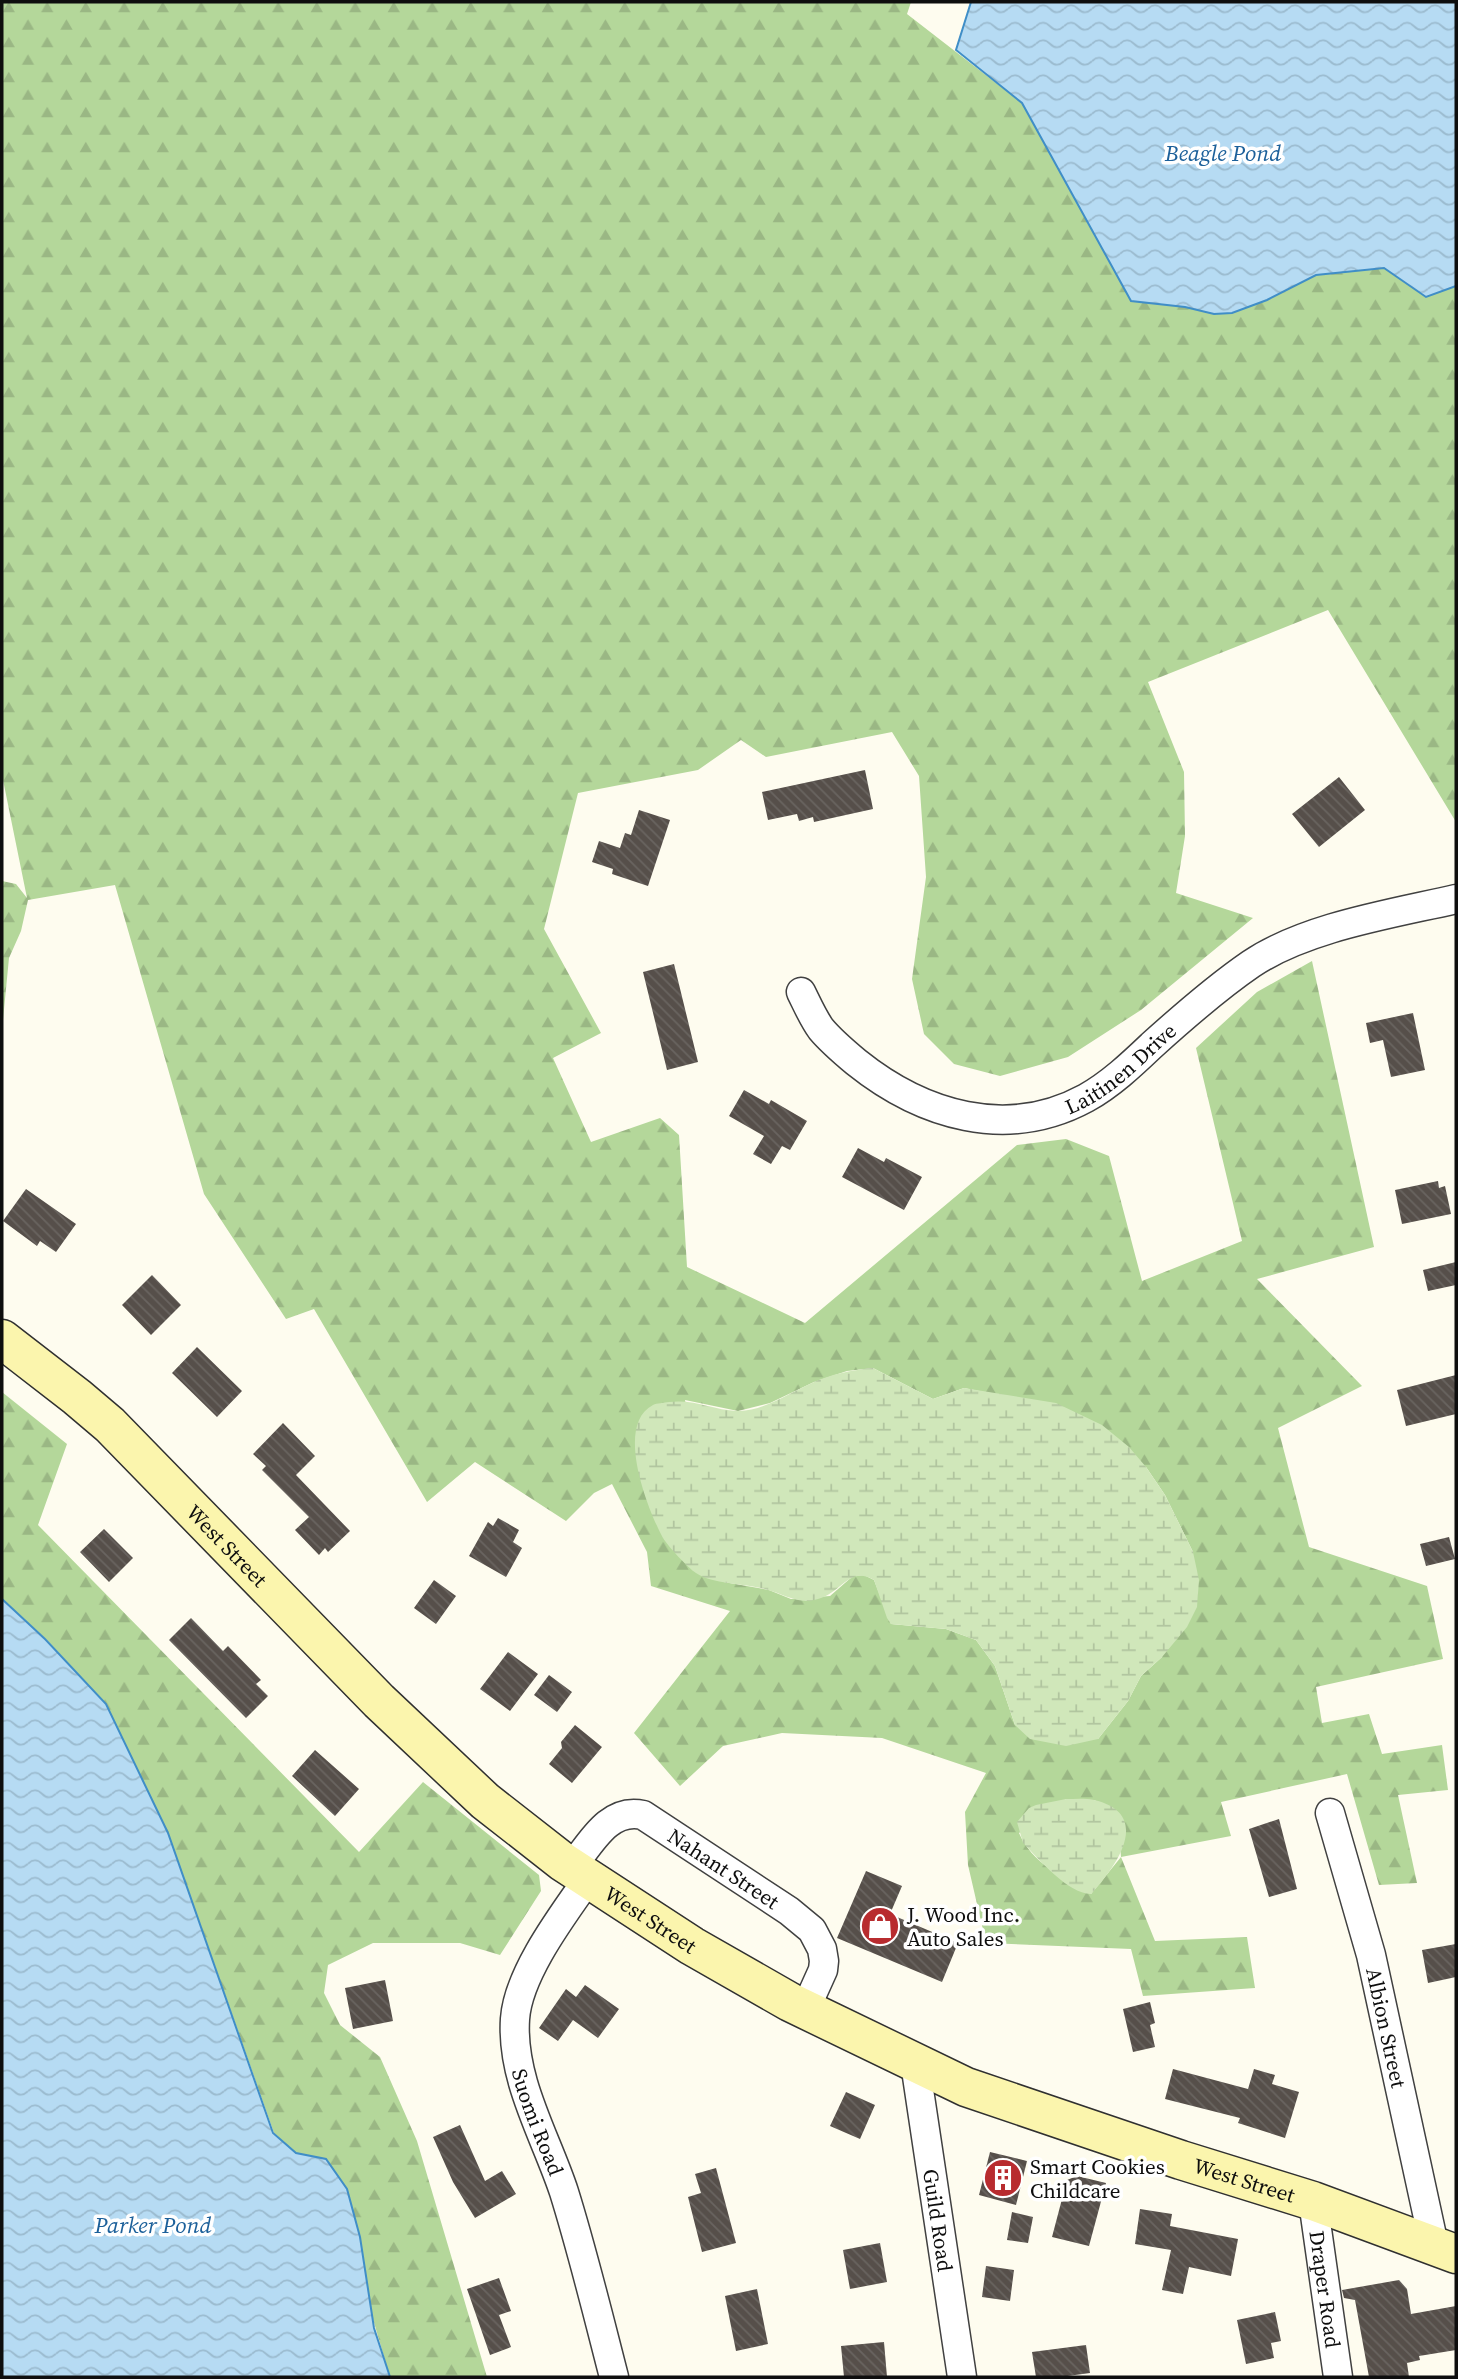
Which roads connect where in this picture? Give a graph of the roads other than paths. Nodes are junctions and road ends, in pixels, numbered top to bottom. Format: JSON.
{"nodes":[{"id":1,"x":1456,"y":900,"type":"edge"},
{"id":2,"x":801,"y":992,"type":"dead end"},
{"id":3,"x":2,"y":1339,"type":"edge"},
{"id":4,"x":1330,"y":1813,"type":"dead end"},
{"id":5,"x":580,"y":1874,"type":"junction"},
{"id":6,"x":805,"y":2010,"type":"junction"},
{"id":7,"x":915,"y":2063,"type":"junction"},
{"id":8,"x":1313,"y":2201,"type":"junction"},
{"id":9,"x":1445,"y":2249,"type":"edge"},
{"id":10,"x":614,"y":2377,"type":"edge"},
{"id":11,"x":962,"y":2377,"type":"edge"},
{"id":12,"x":1338,"y":2377,"type":"edge"}],
"edges":[{"from":1,"to":2,"type":"street","name":"Laitinen Drive"},
{"from":3,"to":5,"type":"main road","name":"West Street"},
{"from":4,"to":9,"type":"street","name":"Albion Street"},
{"from":5,"to":6,"type":"main road","name":"West Street"},
{"from":5,"to":6,"type":"street","name":"Nahant Street"},
{"from":5,"to":10,"type":"street","name":"Suomi Road"},
{"from":6,"to":7,"type":"main road","name":"West Street"},
{"from":7,"to":8,"type":"main road","name":"West Street"},
{"from":7,"to":11,"type":"street","name":"Guild Road"},
{"from":8,"to":9,"type":"main road","name":"West Street"},
{"from":8,"to":12,"type":"street","name":"Draper Road"}]}
